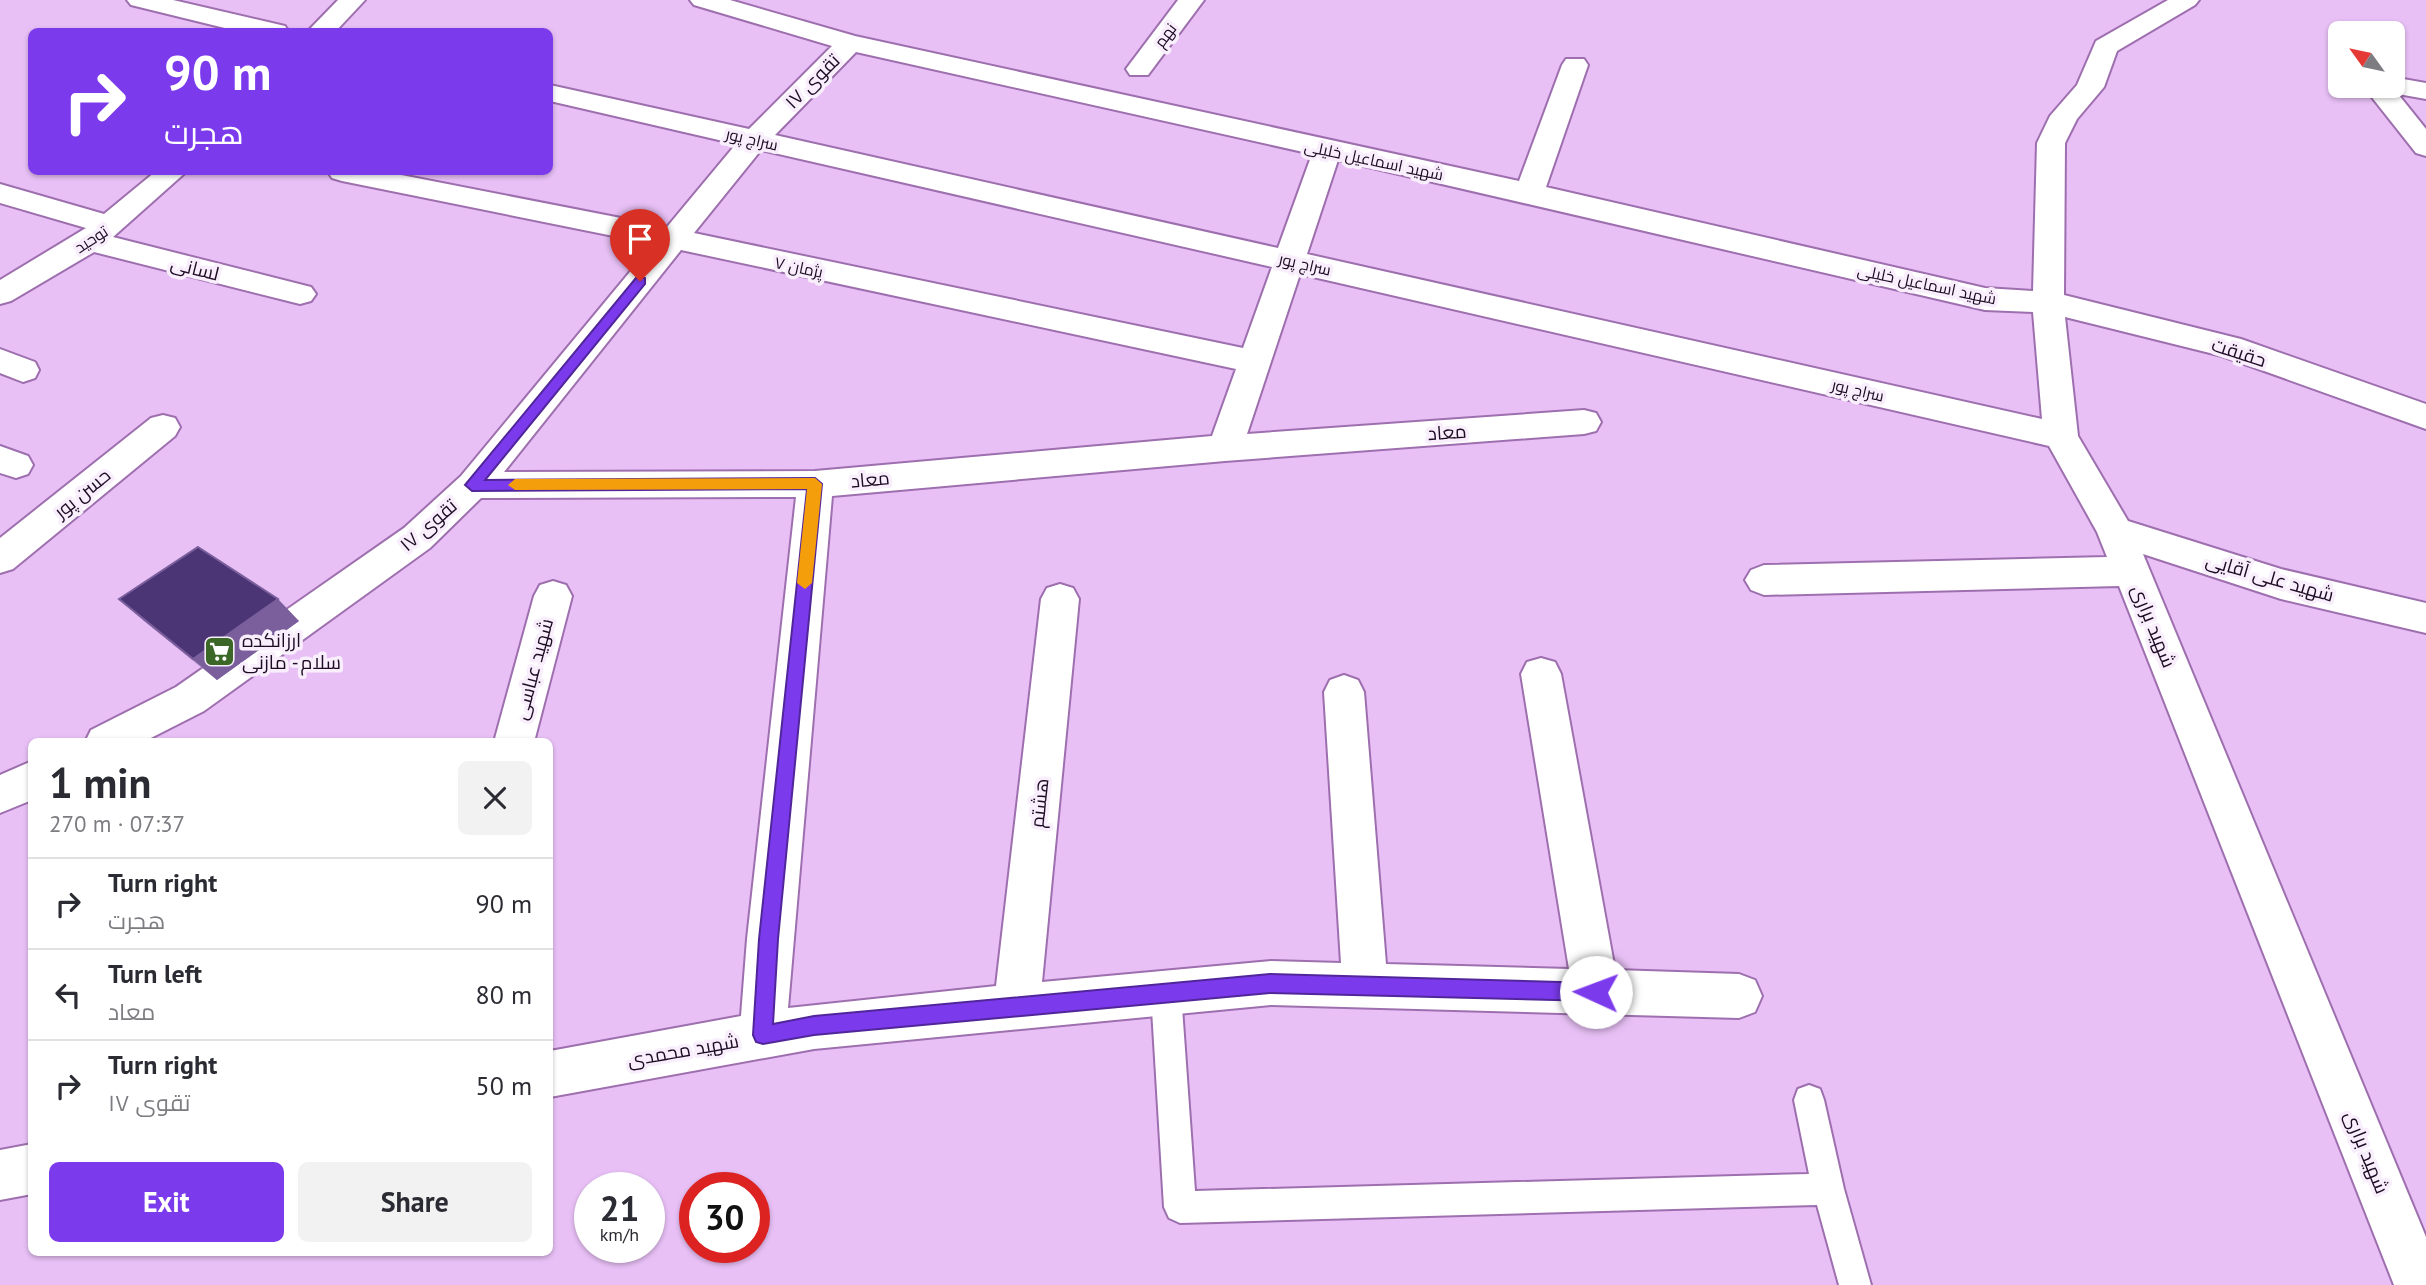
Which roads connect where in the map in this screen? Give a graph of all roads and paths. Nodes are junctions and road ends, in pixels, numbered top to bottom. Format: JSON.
{"nodes":[{"id":1,"x":140,"y":0,"type":"edge"},
{"id":2,"x":352,"y":0,"type":"edge"},
{"id":3,"x":703,"y":0,"type":"edge"},
{"id":4,"x":1191,"y":0,"type":"edge"},
{"id":5,"x":2186,"y":0,"type":"edge"},
{"id":6,"x":259,"y":28,"type":"edge"},
{"id":7,"x":324,"y":28,"type":"edge"},
{"id":8,"x":850,"y":43,"type":"junction"},
{"id":9,"x":1575,"y":65,"type":"dead end"},
{"id":10,"x":1139,"y":69,"type":"dead end"},
{"id":11,"x":2405,"y":87,"type":"edge"},
{"id":12,"x":2426,"y":90,"type":"edge"},
{"id":13,"x":553,"y":94,"type":"edge"},
{"id":14,"x":2387,"y":98,"type":"edge"},
{"id":15,"x":754,"y":140,"type":"junction"},
{"id":16,"x":2426,"y":147,"type":"edge"},
{"id":17,"x":1327,"y":150,"type":"junction"},
{"id":18,"x":169,"y":175,"type":"edge"},
{"id":19,"x":358,"y":175,"type":"edge"},
{"id":20,"x":0,"y":193,"type":"edge"},
{"id":21,"x":1529,"y":193,"type":"junction"},
{"id":22,"x":101,"y":234,"type":"junction"},
{"id":23,"x":674,"y":240,"type":"junction"},
{"id":24,"x":1287,"y":260,"type":"junction"},
{"id":25,"x":0,"y":294,"type":"edge"},
{"id":26,"x":300,"y":294,"type":"dead end"},
{"id":27,"x":2048,"y":302,"type":"junction"},
{"id":28,"x":1256,"y":362,"type":"junction"},
{"id":29,"x":2426,"y":417,"type":"edge"},
{"id":30,"x":1584,"y":422,"type":"dead end"},
{"id":31,"x":163,"y":427,"type":"dead end"},
{"id":32,"x":2061,"y":436,"type":"junction"},
{"id":33,"x":1225,"y":448,"type":"junction"},
{"id":34,"x":815,"y":484,"type":"junction"},
{"id":35,"x":472,"y":485,"type":"junction"},
{"id":36,"x":2115,"y":531,"type":"junction"},
{"id":37,"x":0,"y":559,"type":"edge"},
{"id":38,"x":2132,"y":571,"type":"junction"},
{"id":39,"x":1764,"y":580,"type":"dead end"},
{"id":40,"x":552,"y":596,"type":"dead end"},
{"id":41,"x":1060,"y":598,"type":"dead end"},
{"id":42,"x":2426,"y":618,"type":"edge"},
{"id":43,"x":1541,"y":674,"type":"dead end"},
{"id":44,"x":1344,"y":692,"type":"dead end"},
{"id":45,"x":113,"y":738,"type":"edge"},
{"id":46,"x":515,"y":738,"type":"edge"},
{"id":47,"x":28,"y":781,"type":"edge"},
{"id":48,"x":0,"y":794,"type":"edge"},
{"id":49,"x":1365,"y":986,"type":"junction"},
{"id":50,"x":1596,"y":992,"type":"junction"},
{"id":51,"x":1166,"y":993,"type":"junction"},
{"id":52,"x":1739,"y":996,"type":"dead end"},
{"id":53,"x":1017,"y":1006,"type":"junction"},
{"id":54,"x":763,"y":1035,"type":"junction"},
{"id":55,"x":553,"y":1073,"type":"edge"},
{"id":56,"x":1809,"y":1100,"type":"dead end"},
{"id":57,"x":28,"y":1170,"type":"edge"},
{"id":58,"x":0,"y":1175,"type":"edge"},
{"id":59,"x":1828,"y":1189,"type":"junction"},
{"id":60,"x":1855,"y":1285,"type":"edge"},
{"id":61,"x":2420,"y":1285,"type":"edge"}],
"edges":[{"from":1,"to":6,"type":"street"},
{"from":2,"to":7,"type":"street"},
{"from":3,"to":8,"type":"street","name":"شهید اسماعیل خلیلی"},
{"from":4,"to":10,"type":"street","name":"نهم"},
{"from":5,"to":27,"type":"street","name":"شهید براری"},
{"from":8,"to":15,"type":"street","name":"تقوی ۱۷"},
{"from":8,"to":17,"type":"street","name":"شهید اسماعیل خلیلی"},
{"from":9,"to":21,"type":"street"},
{"from":11,"to":12,"type":"street"},
{"from":13,"to":15,"type":"street","name":"سراج پور"},
{"from":14,"to":16,"type":"street"},
{"from":15,"to":23,"type":"street","name":"تقوی ۱۷"},
{"from":15,"to":24,"type":"street","name":"سراج پور"},
{"from":17,"to":21,"type":"street","name":"شهید اسماعیل خلیلی"},
{"from":17,"to":24,"type":"street"},
{"from":18,"to":22,"type":"street","name":"توحید"},
{"from":19,"to":23,"type":"street","name":"پژمان ۷"},
{"from":20,"to":22,"type":"street","name":"لسانی"},
{"from":21,"to":27,"type":"street","name":"شهید اسماعیل خلیلی"},
{"from":22,"to":25,"type":"street","name":"توحید"},
{"from":22,"to":26,"type":"street","name":"لسانی"},
{"from":23,"to":28,"type":"street","name":"پژمان ۷"},
{"from":23,"to":35,"type":"street","name":"تقوی ۱۷"},
{"from":24,"to":28,"type":"street"},
{"from":24,"to":32,"type":"street","name":"سراج پور"},
{"from":27,"to":29,"type":"street","name":"حقیقت"},
{"from":27,"to":32,"type":"street","name":"شهید براری"},
{"from":28,"to":33,"type":"street"},
{"from":30,"to":33,"type":"street","name":"معاد"},
{"from":31,"to":37,"type":"street","name":"حسن پور"},
{"from":32,"to":36,"type":"street","name":"شهید براری"},
{"from":33,"to":34,"type":"street","name":"معاد"},
{"from":34,"to":35,"type":"street","name":"معاد"},
{"from":34,"to":54,"type":"street"},
{"from":35,"to":45,"type":"street","name":"تقوی ۱۷"},
{"from":36,"to":38,"type":"street","name":"شهید براری"},
{"from":36,"to":42,"type":"street","name":"شهید علی آقایی"},
{"from":38,"to":39,"type":"street"},
{"from":38,"to":61,"type":"street","name":"شهید براری"},
{"from":40,"to":46,"type":"street","name":"شهید عباسی"},
{"from":41,"to":53,"type":"street","name":"هشتم"},
{"from":43,"to":50,"type":"street"},
{"from":44,"to":49,"type":"street"},
{"from":47,"to":48,"type":"street"},
{"from":49,"to":50,"type":"street","name":"شهید محمدی"},
{"from":49,"to":51,"type":"street","name":"شهید محمدی"},
{"from":50,"to":52,"type":"street","name":"شهید محمدی"},
{"from":51,"to":53,"type":"street","name":"شهید محمدی"},
{"from":51,"to":59,"type":"lane"},
{"from":53,"to":54,"type":"street","name":"شهید محمدی"},
{"from":54,"to":55,"type":"street","name":"شهید محمدی"},
{"from":56,"to":59,"type":"lane"},
{"from":57,"to":58,"type":"street"},
{"from":59,"to":60,"type":"lane"}]}
